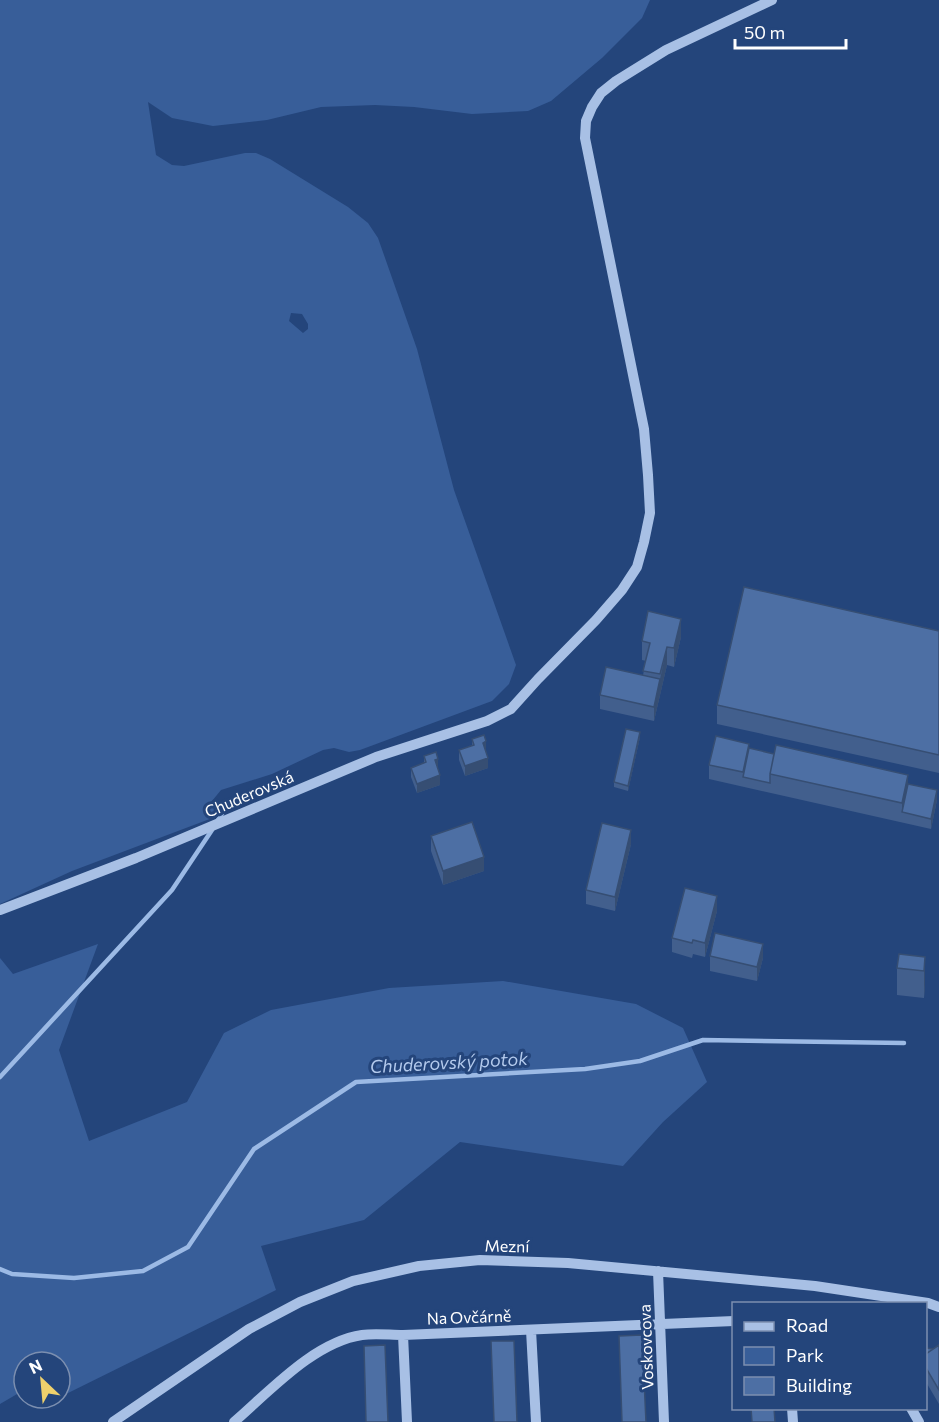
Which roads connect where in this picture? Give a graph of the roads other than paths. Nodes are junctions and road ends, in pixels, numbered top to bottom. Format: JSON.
{"nodes":[{"id":1,"x":772,"y":0,"type":"edge"},
{"id":2,"x":0,"y":910,"type":"edge"},
{"id":3,"x":658,"y":1270,"type":"junction"},
{"id":4,"x":907,"y":1302,"type":"edge"},
{"id":5,"x":732,"y":1321,"type":"edge"},
{"id":6,"x":660,"y":1323,"type":"junction"},
{"id":7,"x":531,"y":1330,"type":"junction"},
{"id":8,"x":403,"y":1335,"type":"junction"},
{"id":9,"x":113,"y":1422,"type":"edge"},
{"id":10,"x":234,"y":1422,"type":"edge"},
{"id":11,"x":407,"y":1422,"type":"edge"},
{"id":12,"x":536,"y":1422,"type":"edge"},
{"id":13,"x":663,"y":1422,"type":"edge"}],
"edges":[{"from":1,"to":2,"type":"street","name":"Chuderovská"},
{"from":3,"to":4,"type":"street","name":"Mezní"},
{"from":3,"to":6,"type":"street","name":"Voskovcova"},
{"from":3,"to":9,"type":"street","name":"Mezní"},
{"from":5,"to":6,"type":"street","name":"Na Ovčárně"},
{"from":6,"to":7,"type":"street","name":"Na Ovčárně"},
{"from":6,"to":13,"type":"street","name":"Voskovcova"},
{"from":7,"to":8,"type":"street","name":"Na Ovčárně"},
{"from":7,"to":12,"type":"street"},
{"from":8,"to":10,"type":"street","name":"Na Ovčárně"},
{"from":8,"to":11,"type":"street"}]}
